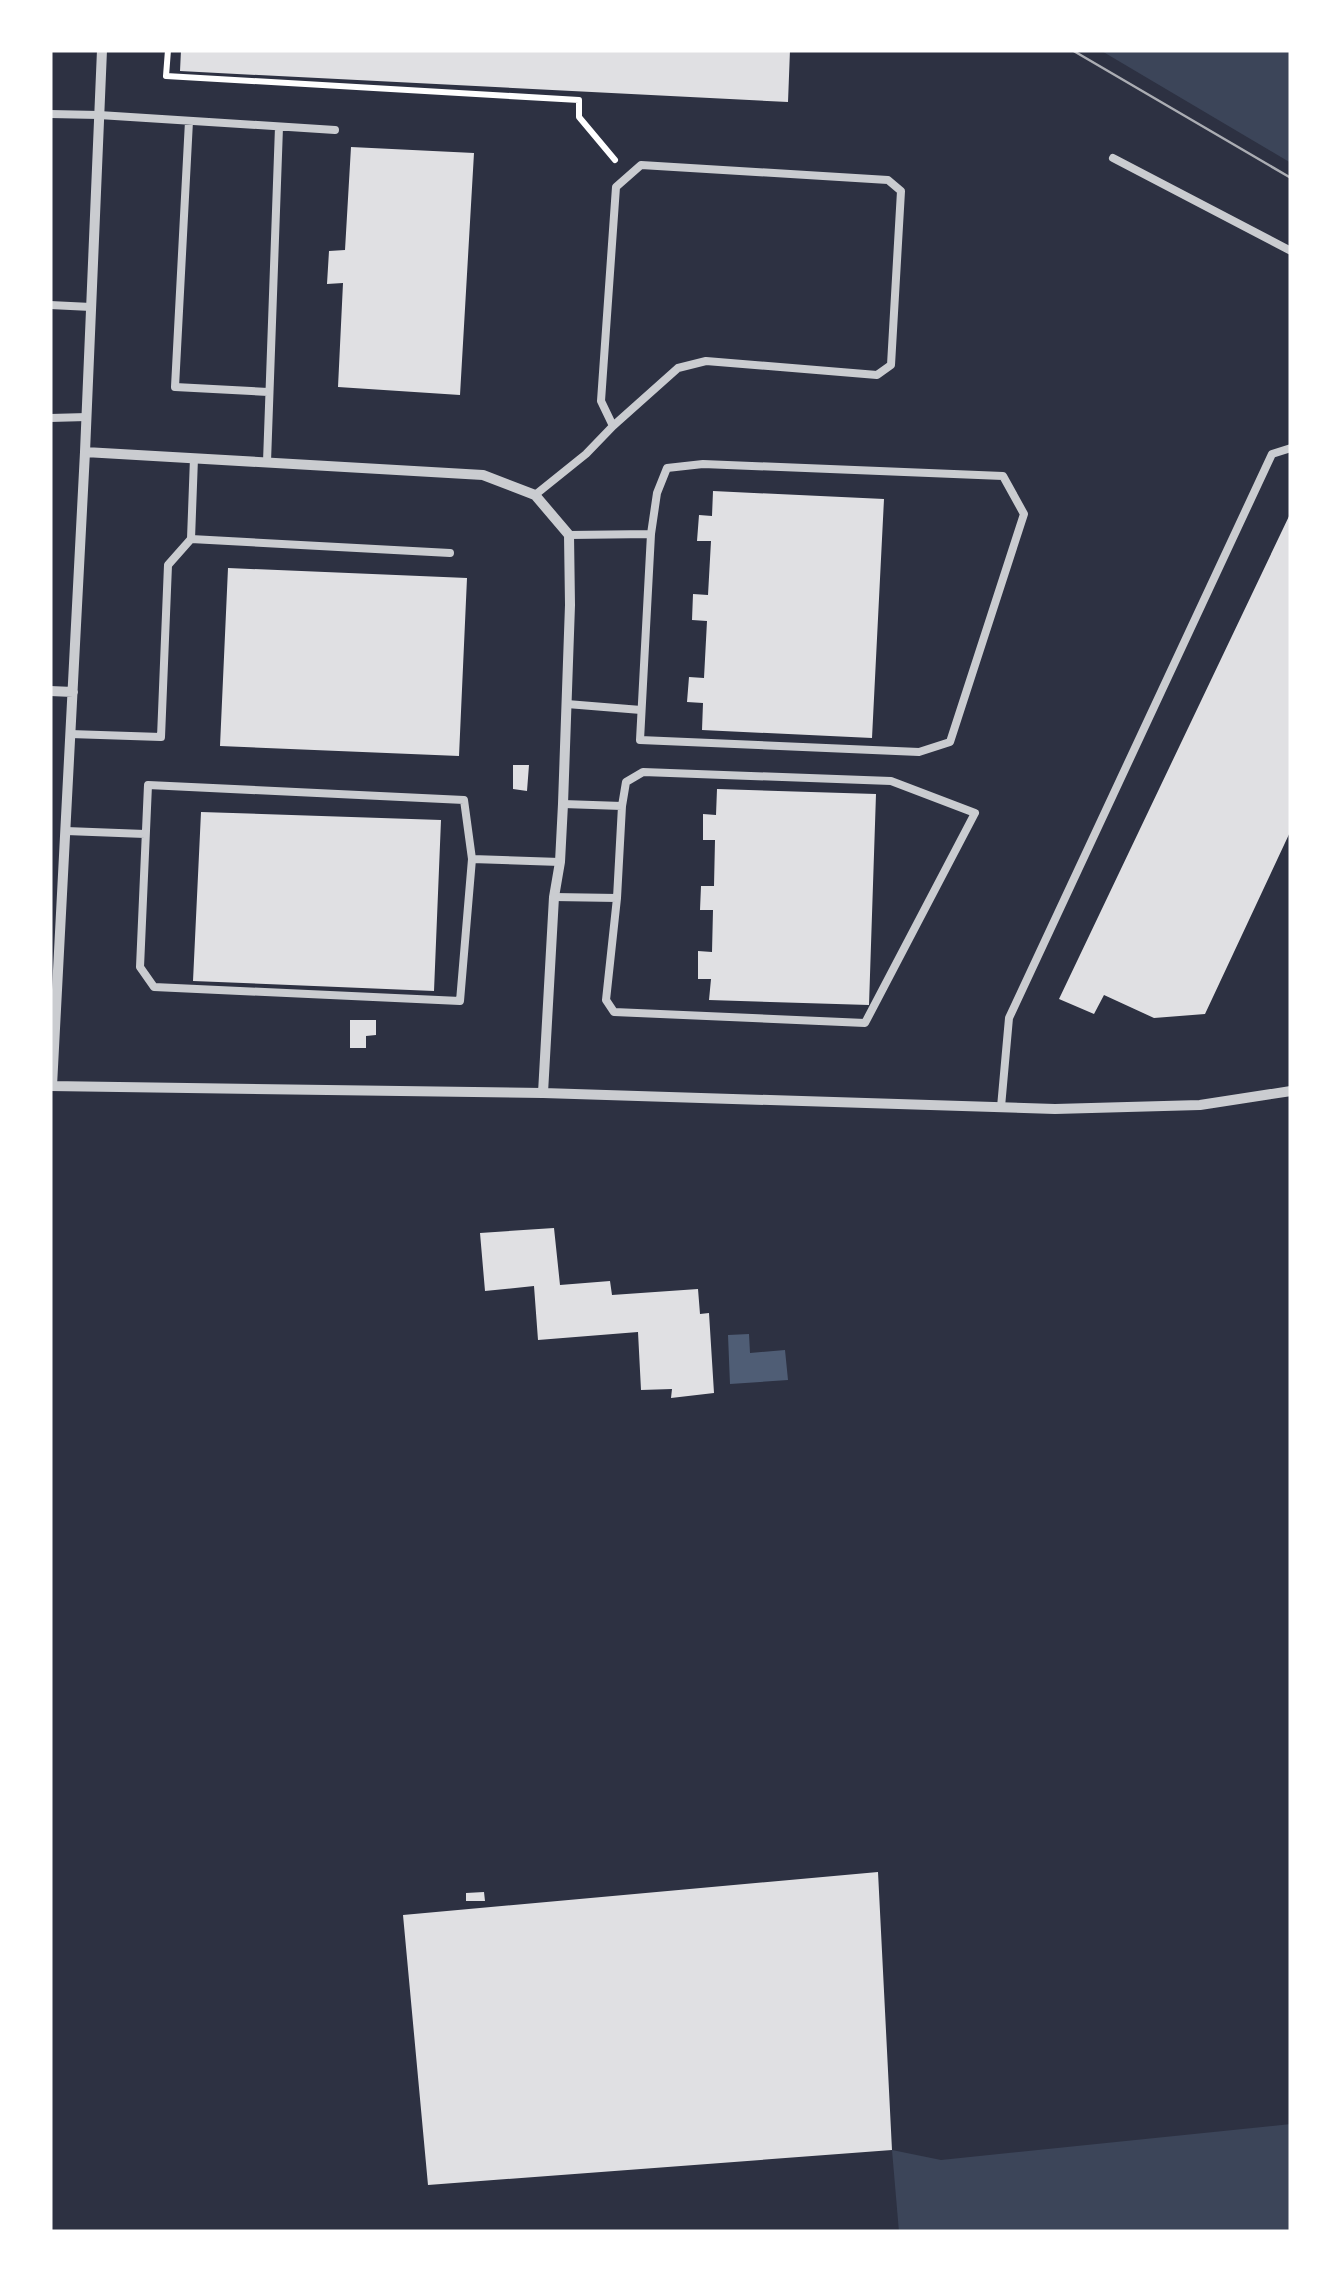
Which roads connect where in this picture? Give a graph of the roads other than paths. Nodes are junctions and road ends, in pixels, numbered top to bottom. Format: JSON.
{"nodes":[{"id":1,"x":102,"y":50,"type":"edge"},
{"id":2,"x":50,"y":114,"type":"edge"},
{"id":3,"x":99,"y":115,"type":"junction"},
{"id":4,"x":189,"y":121,"type":"junction"},
{"id":5,"x":279,"y":127,"type":"junction"},
{"id":6,"x":336,"y":130,"type":"dead end"},
{"id":7,"x":1113,"y":158,"type":"dead end"},
{"id":8,"x":1291,"y":251,"type":"edge"},
{"id":9,"x":50,"y":305,"type":"edge"},
{"id":10,"x":91,"y":307,"type":"junction"},
{"id":11,"x":268,"y":392,"type":"junction"},
{"id":12,"x":86,"y":417,"type":"junction"},
{"id":13,"x":50,"y":418,"type":"edge"},
{"id":14,"x":613,"y":426,"type":"junction"},
{"id":15,"x":1291,"y":448,"type":"edge"},
{"id":16,"x":85,"y":452,"type":"junction"},
{"id":17,"x":194,"y":458,"type":"junction"},
{"id":18,"x":267,"y":462,"type":"junction"},
{"id":19,"x":535,"y":495,"type":"junction"},
{"id":20,"x":651,"y":534,"type":"junction"},
{"id":21,"x":568,"y":535,"type":"junction"},
{"id":22,"x":192,"y":539,"type":"junction"},
{"id":23,"x":450,"y":552,"type":"dead end"},
{"id":24,"x":50,"y":691,"type":"edge"},
{"id":25,"x":73,"y":692,"type":"junction"},
{"id":26,"x":567,"y":704,"type":"junction"},
{"id":27,"x":640,"y":710,"type":"junction"},
{"id":28,"x":70,"y":734,"type":"junction"},
{"id":29,"x":563,"y":804,"type":"junction"},
{"id":30,"x":622,"y":806,"type":"junction"},
{"id":31,"x":66,"y":831,"type":"junction"},
{"id":32,"x":145,"y":834,"type":"junction"},
{"id":33,"x":472,"y":859,"type":"junction"},
{"id":34,"x":560,"y":862,"type":"junction"},
{"id":35,"x":50,"y":880,"type":"edge"},
{"id":36,"x":63,"y":881,"type":"junction"},
{"id":37,"x":554,"y":898,"type":"junction"},
{"id":38,"x":617,"y":898,"type":"junction"},
{"id":39,"x":51,"y":1086,"type":"edge"},
{"id":40,"x":543,"y":1092,"type":"junction"},
{"id":41,"x":1291,"y":1092,"type":"edge"},
{"id":42,"x":1001,"y":1107,"type":"junction"}],
"edges":[{"from":1,"to":3,"type":"street"},
{"from":2,"to":3,"type":"lane"},
{"from":3,"to":4,"type":"lane"},
{"from":3,"to":10,"type":"street"},
{"from":4,"to":5,"type":"lane"},
{"from":4,"to":11,"type":"lane"},
{"from":5,"to":6,"type":"lane"},
{"from":5,"to":11,"type":"lane"},
{"from":7,"to":8,"type":"lane"},
{"from":9,"to":10,"type":"lane"},
{"from":10,"to":12,"type":"street"},
{"from":11,"to":18,"type":"lane"},
{"from":12,"to":13,"type":"lane"},
{"from":12,"to":16,"type":"street"},
{"from":14,"to":14,"type":"lane"},
{"from":14,"to":19,"type":"lane"},
{"from":15,"to":42,"type":"lane"},
{"from":16,"to":17,"type":"street"},
{"from":16,"to":25,"type":"street"},
{"from":17,"to":18,"type":"street"},
{"from":17,"to":22,"type":"lane"},
{"from":18,"to":19,"type":"street"},
{"from":19,"to":21,"type":"street"},
{"from":20,"to":21,"type":"lane"},
{"from":20,"to":27,"type":"lane"},
{"from":20,"to":27,"type":"lane"},
{"from":21,"to":26,"type":"street"},
{"from":22,"to":23,"type":"lane"},
{"from":22,"to":28,"type":"lane"},
{"from":24,"to":25,"type":"street"},
{"from":25,"to":28,"type":"street"},
{"from":26,"to":27,"type":"lane"},
{"from":26,"to":29,"type":"street"},
{"from":28,"to":31,"type":"street"},
{"from":29,"to":30,"type":"lane"},
{"from":29,"to":34,"type":"street"},
{"from":30,"to":38,"type":"lane"},
{"from":30,"to":38,"type":"lane"},
{"from":31,"to":32,"type":"lane"},
{"from":31,"to":36,"type":"street"},
{"from":32,"to":33,"type":"lane"},
{"from":32,"to":33,"type":"lane"},
{"from":33,"to":34,"type":"lane"},
{"from":34,"to":37,"type":"street"},
{"from":35,"to":36,"type":"lane"},
{"from":36,"to":39,"type":"street"},
{"from":37,"to":38,"type":"lane"},
{"from":37,"to":40,"type":"street"},
{"from":39,"to":40,"type":"street"},
{"from":40,"to":42,"type":"street"},
{"from":41,"to":42,"type":"street"}]}
